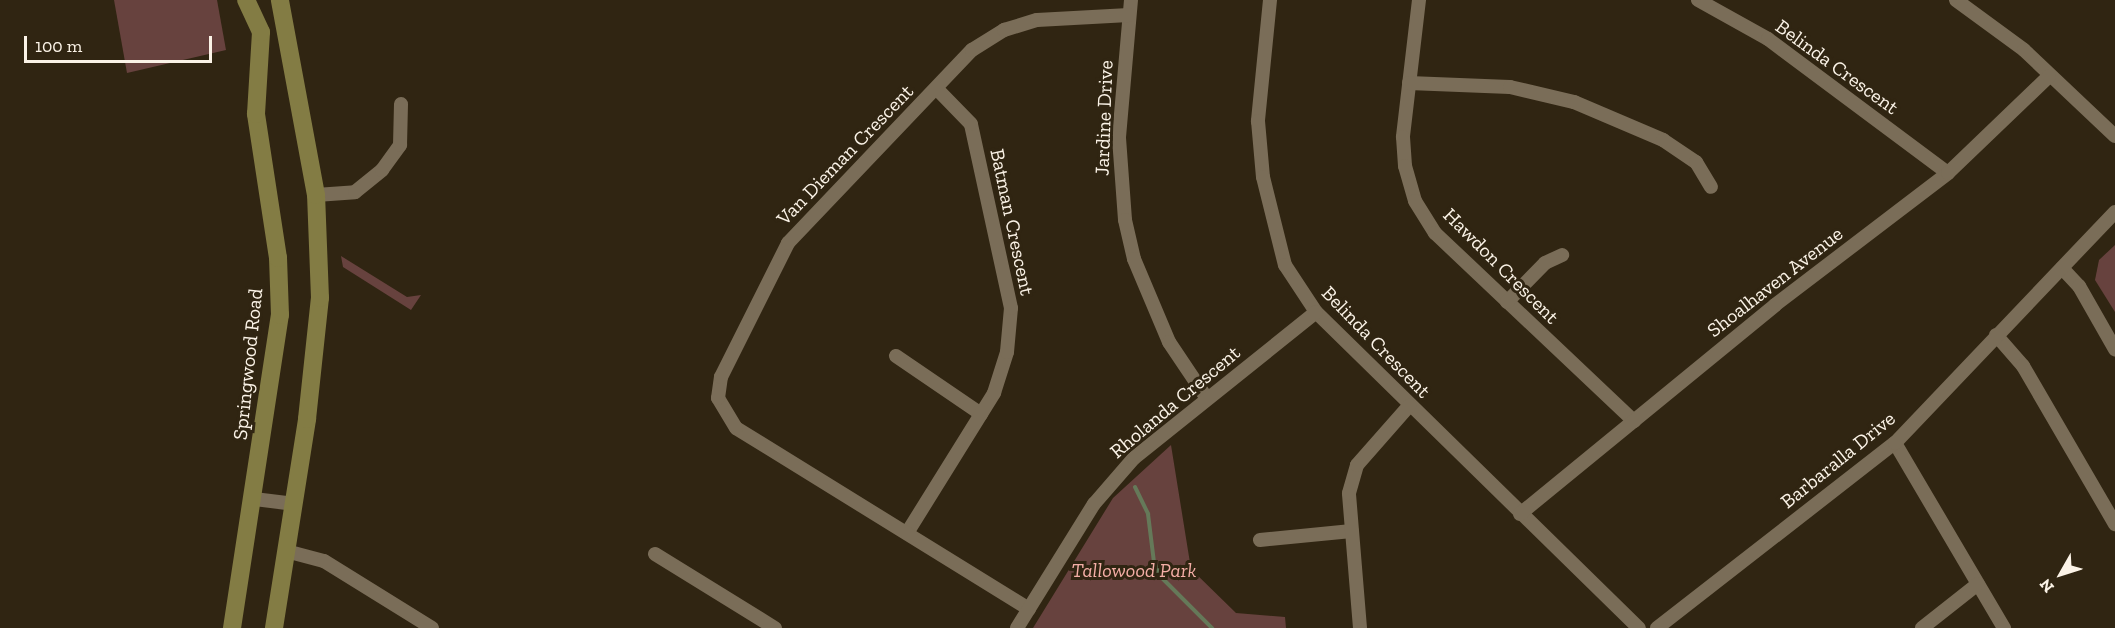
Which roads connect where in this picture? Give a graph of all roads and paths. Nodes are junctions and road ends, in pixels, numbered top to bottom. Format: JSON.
{"nodes":[{"id":1,"x":246,"y":0,"type":"edge"},
{"id":2,"x":280,"y":0,"type":"edge"},
{"id":3,"x":1131,"y":0,"type":"edge"},
{"id":4,"x":1270,"y":0,"type":"edge"},
{"id":5,"x":1419,"y":0,"type":"edge"},
{"id":6,"x":1698,"y":0,"type":"edge"},
{"id":7,"x":1956,"y":0,"type":"edge"},
{"id":8,"x":1129,"y":15,"type":"junction"},
{"id":9,"x":2049,"y":76,"type":"junction"},
{"id":10,"x":1409,"y":83,"type":"junction"},
{"id":11,"x":936,"y":88,"type":"junction"},
{"id":12,"x":401,"y":104,"type":"dead end"},
{"id":13,"x":2115,"y":136,"type":"edge"},
{"id":14,"x":1948,"y":173,"type":"junction"},
{"id":15,"x":1711,"y":187,"type":"dead end"},
{"id":16,"x":316,"y":195,"type":"junction"},
{"id":17,"x":2115,"y":212,"type":"edge"},
{"id":18,"x":2109,"y":223,"type":"edge"},
{"id":19,"x":1562,"y":255,"type":"dead end"},
{"id":20,"x":2062,"y":268,"type":"junction"},
{"id":21,"x":1507,"y":302,"type":"junction"},
{"id":22,"x":1316,"y":312,"type":"junction"},
{"id":23,"x":1996,"y":335,"type":"junction"},
{"id":24,"x":2115,"y":349,"type":"edge"},
{"id":25,"x":896,"y":356,"type":"dead end"},
{"id":26,"x":1206,"y":397,"type":"junction"},
{"id":27,"x":1409,"y":406,"type":"junction"},
{"id":28,"x":981,"y":414,"type":"junction"},
{"id":29,"x":1634,"y":421,"type":"junction"},
{"id":30,"x":1894,"y":443,"type":"junction"},
{"id":31,"x":254,"y":499,"type":"junction"},
{"id":32,"x":293,"y":504,"type":"junction"},
{"id":33,"x":1520,"y":514,"type":"junction"},
{"id":34,"x":2115,"y":524,"type":"edge"},
{"id":35,"x":1352,"y":531,"type":"junction"},
{"id":36,"x":907,"y":533,"type":"junction"},
{"id":37,"x":1260,"y":540,"type":"dead end"},
{"id":38,"x":286,"y":550,"type":"junction"},
{"id":39,"x":656,"y":554,"type":"dead end"},
{"id":40,"x":1978,"y":584,"type":"junction"},
{"id":41,"x":1029,"y":609,"type":"junction"},
{"id":42,"x":232,"y":628,"type":"edge"},
{"id":43,"x":274,"y":628,"type":"edge"},
{"id":44,"x":432,"y":628,"type":"edge"},
{"id":45,"x":775,"y":628,"type":"edge"},
{"id":46,"x":1017,"y":628,"type":"edge"},
{"id":47,"x":1360,"y":628,"type":"edge"},
{"id":48,"x":1639,"y":628,"type":"edge"},
{"id":49,"x":1658,"y":628,"type":"edge"},
{"id":50,"x":1922,"y":628,"type":"edge"},
{"id":51,"x":2004,"y":628,"type":"edge"}],
"edges":[{"from":1,"to":31,"type":"main road","name":"Springwood Road"},
{"from":2,"to":16,"type":"main road"},
{"from":3,"to":8,"type":"street","name":"Jardine Drive"},
{"from":4,"to":22,"type":"street","name":"Belinda Crescent"},
{"from":5,"to":10,"type":"street","name":"Hawdon Crescent"},
{"from":6,"to":14,"type":"street","name":"Belinda Crescent"},
{"from":7,"to":9,"type":"street"},
{"from":8,"to":11,"type":"street","name":"Van Dieman Crescent"},
{"from":8,"to":26,"type":"street","name":"Jardine Drive"},
{"from":9,"to":13,"type":"street"},
{"from":9,"to":14,"type":"street","name":"Shoalhaven Avenue"},
{"from":10,"to":15,"type":"street"},
{"from":10,"to":21,"type":"street","name":"Hawdon Crescent"},
{"from":11,"to":28,"type":"street","name":"Batman Crescent"},
{"from":11,"to":36,"type":"street","name":"Van Dieman Crescent"},
{"from":12,"to":16,"type":"street"},
{"from":14,"to":29,"type":"street","name":"Shoalhaven Avenue"},
{"from":16,"to":32,"type":"main road"},
{"from":17,"to":18,"type":"street","name":"Barbaralla Drive"},
{"from":18,"to":20,"type":"street","name":"Barbaralla Drive"},
{"from":19,"to":21,"type":"street"},
{"from":20,"to":23,"type":"street","name":"Barbaralla Drive"},
{"from":20,"to":24,"type":"street"},
{"from":21,"to":29,"type":"street","name":"Hawdon Crescent"},
{"from":22,"to":26,"type":"street","name":"Rholanda Crescent"},
{"from":22,"to":27,"type":"street","name":"Belinda Crescent"},
{"from":23,"to":30,"type":"street","name":"Barbaralla Drive"},
{"from":23,"to":34,"type":"street"},
{"from":25,"to":28,"type":"street"},
{"from":26,"to":41,"type":"street","name":"Rholanda Crescent"},
{"from":27,"to":33,"type":"street","name":"Belinda Crescent"},
{"from":27,"to":35,"type":"street"},
{"from":28,"to":36,"type":"street","name":"Batman Crescent"},
{"from":29,"to":33,"type":"street","name":"Shoalhaven Avenue"},
{"from":30,"to":40,"type":"street"},
{"from":30,"to":49,"type":"street","name":"Barbaralla Drive"},
{"from":31,"to":32,"type":"street"},
{"from":31,"to":42,"type":"main road","name":"Springwood Road"},
{"from":32,"to":38,"type":"main road"},
{"from":33,"to":48,"type":"street","name":"Belinda Crescent"},
{"from":35,"to":37,"type":"street"},
{"from":35,"to":47,"type":"street"},
{"from":36,"to":41,"type":"street","name":"Van Dieman Crescent"},
{"from":38,"to":43,"type":"main road"},
{"from":38,"to":44,"type":"street"},
{"from":39,"to":45,"type":"street"},
{"from":40,"to":50,"type":"street"},
{"from":40,"to":51,"type":"street"},
{"from":41,"to":46,"type":"street","name":"Rholanda Crescent"}]}
